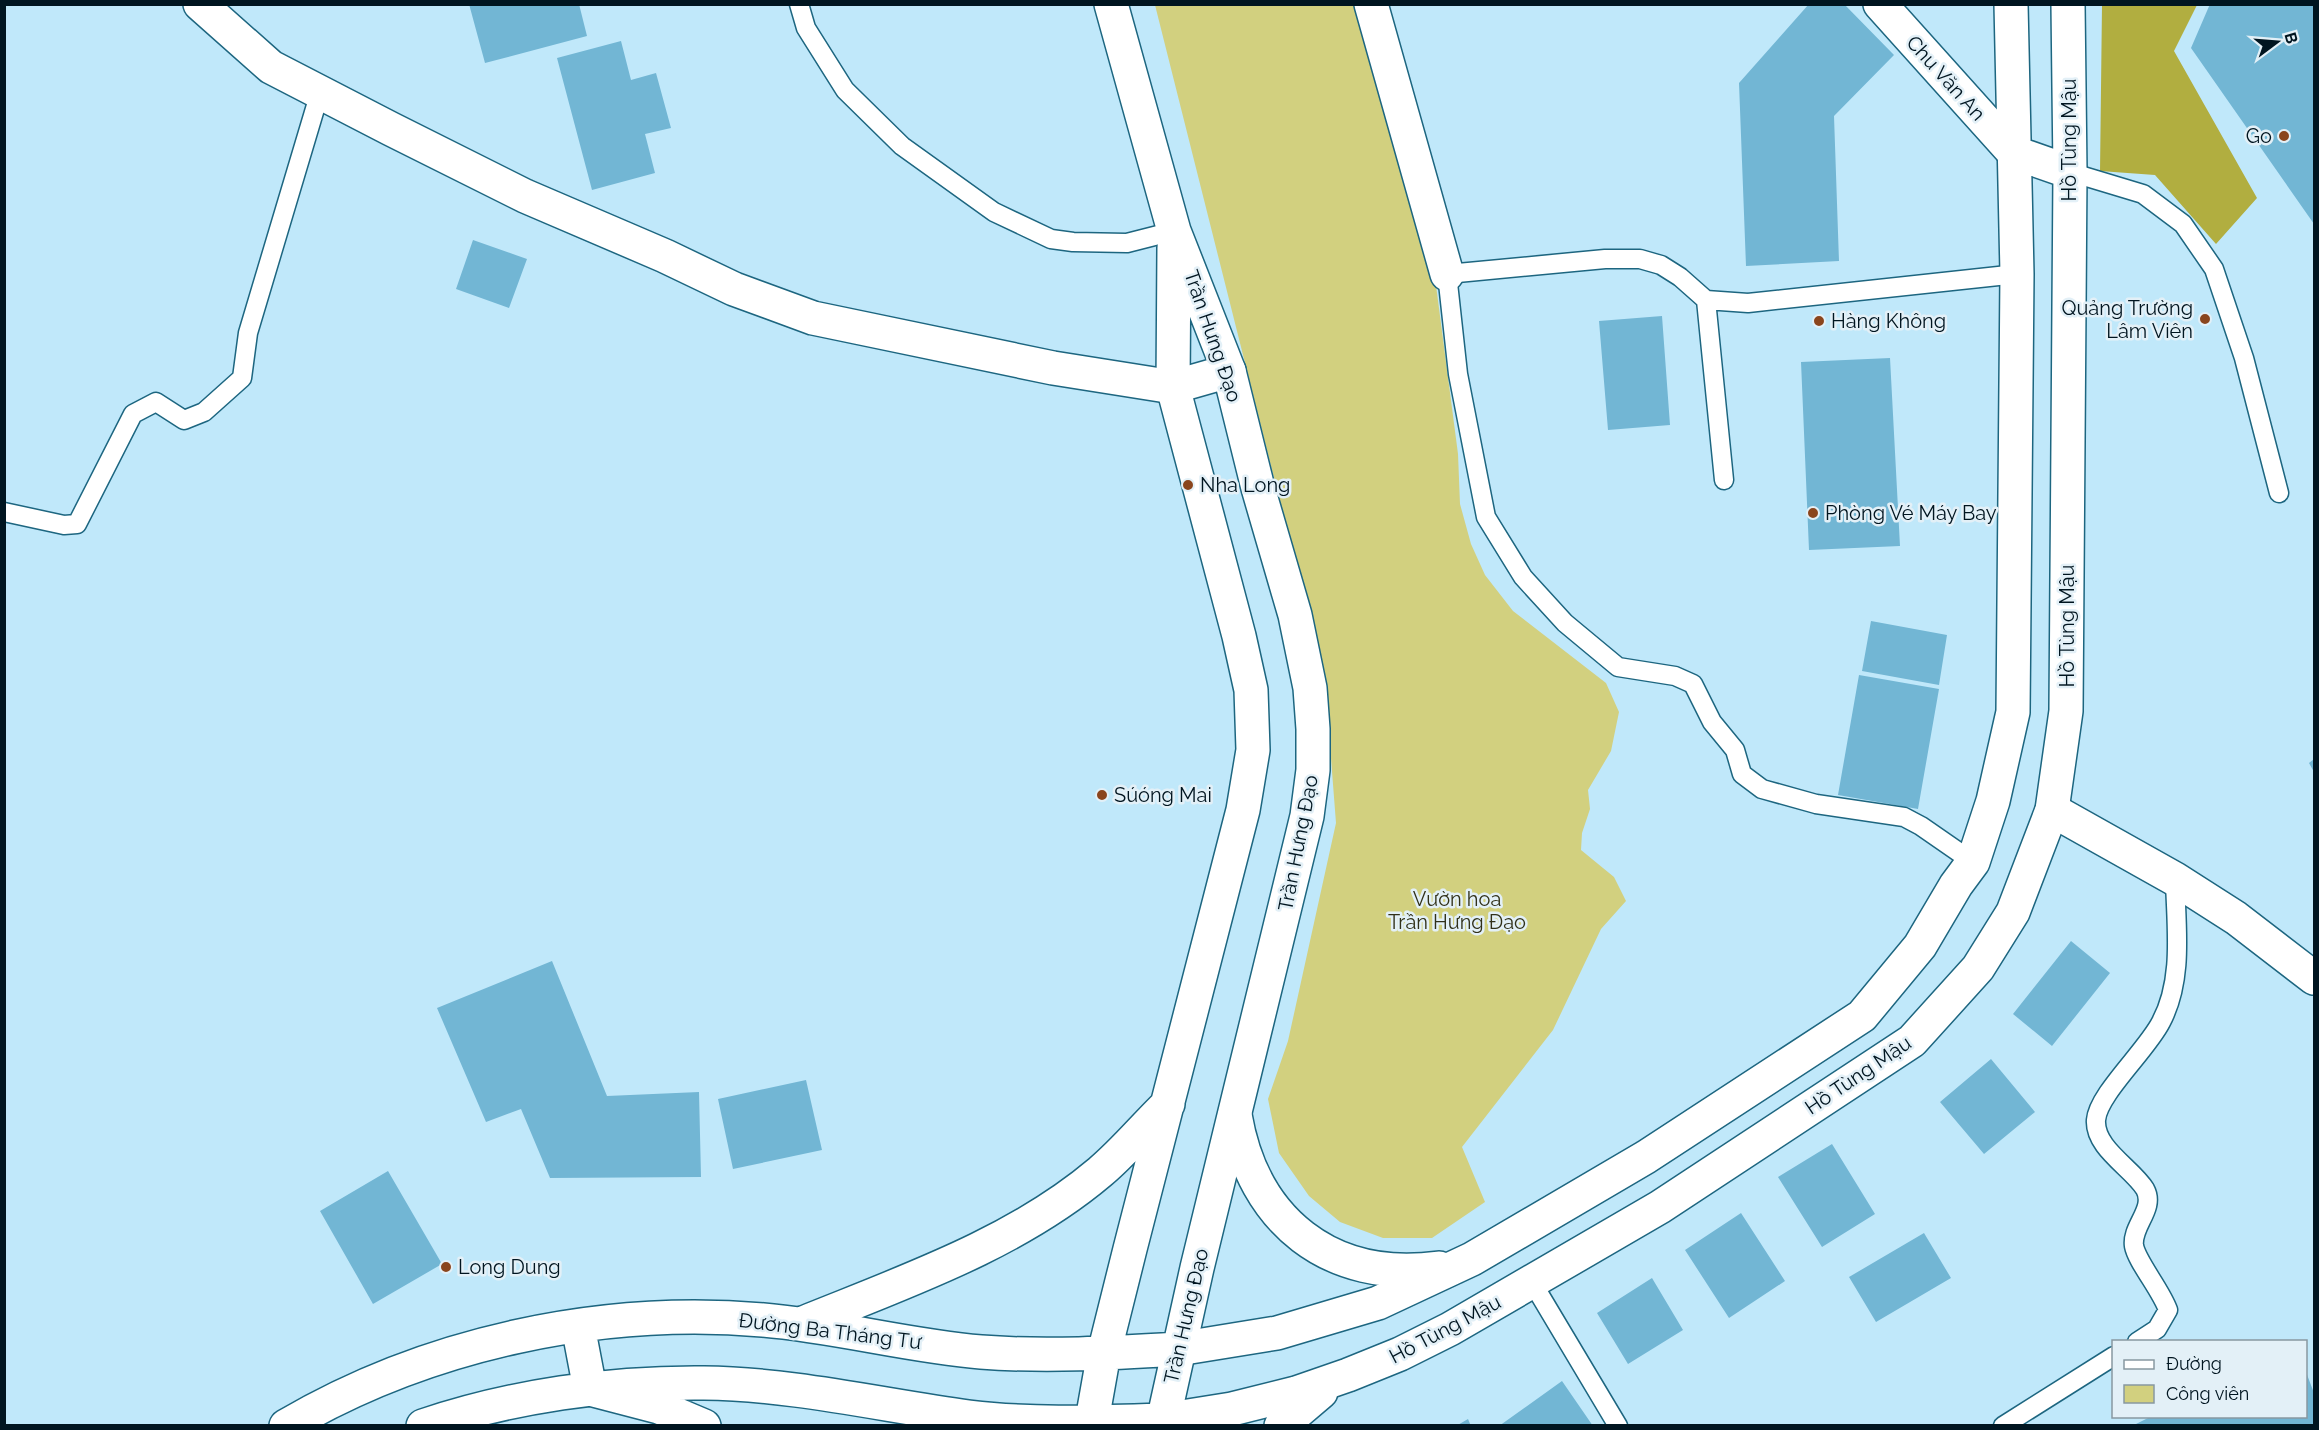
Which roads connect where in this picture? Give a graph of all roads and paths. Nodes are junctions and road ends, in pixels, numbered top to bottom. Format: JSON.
{"nodes":[{"id":1,"x":200,"y":4,"type":"edge"},
{"id":2,"x":800,"y":4,"type":"edge"},
{"id":3,"x":1111,"y":4,"type":"edge"},
{"id":4,"x":1371,"y":4,"type":"edge"},
{"id":5,"x":1880,"y":4,"type":"edge"},
{"id":6,"x":2011,"y":4,"type":"edge"},
{"id":7,"x":2068,"y":4,"type":"edge"},
{"id":8,"x":320,"y":92,"type":"junction"},
{"id":9,"x":2013,"y":152,"type":"junction"},
{"id":10,"x":2070,"y":172,"type":"junction"},
{"id":11,"x":1174,"y":231,"type":"junction"},
{"id":12,"x":1447,"y":274,"type":"junction"},
{"id":13,"x":2017,"y":274,"type":"junction"},
{"id":14,"x":1706,"y":300,"type":"junction"},
{"id":15,"x":1229,"y":371,"type":"junction"},
{"id":16,"x":1173,"y":387,"type":"junction"},
{"id":17,"x":1725,"y":480,"type":"dead end"},
{"id":18,"x":2279,"y":493,"type":"dead end"},
{"id":19,"x":4,"y":512,"type":"edge"},
{"id":20,"x":2052,"y":810,"type":"junction"},
{"id":21,"x":1973,"y":862,"type":"junction"},
{"id":22,"x":2175,"y":879,"type":"junction"},
{"id":23,"x":2314,"y":978,"type":"edge"},
{"id":24,"x":1169,"y":1102,"type":"junction"},
{"id":25,"x":1235,"y":1115,"type":"junction"},
{"id":26,"x":1472,"y":1259,"type":"junction"},
{"id":27,"x":1532,"y":1282,"type":"junction"},
{"id":28,"x":801,"y":1324,"type":"junction"},
{"id":29,"x":578,"y":1326,"type":"junction"},
{"id":30,"x":2139,"y":1340,"type":"edge"},
{"id":31,"x":1178,"y":1349,"type":"junction"},
{"id":32,"x":1104,"y":1353,"type":"junction"},
{"id":33,"x":2112,"y":1357,"type":"edge"},
{"id":34,"x":1348,"y":1376,"type":"junction"},
{"id":35,"x":590,"y":1389,"type":"junction"},
{"id":36,"x":1163,"y":1423,"type":"edge"},
{"id":37,"x":1091,"y":1424,"type":"edge"},
{"id":38,"x":286,"y":1425,"type":"edge"},
{"id":39,"x":423,"y":1425,"type":"edge"},
{"id":40,"x":704,"y":1425,"type":"edge"},
{"id":41,"x":1281,"y":1425,"type":"edge"},
{"id":42,"x":1618,"y":1425,"type":"edge"},
{"id":43,"x":2003,"y":1425,"type":"edge"}],
"edges":[{"from":1,"to":8,"type":"main road"},
{"from":2,"to":11,"type":"lane"},
{"from":3,"to":11,"type":"main road","name":"Trần Hưng Đạo"},
{"from":4,"to":12,"type":"main road"},
{"from":5,"to":9,"type":"main road","name":"Chu Văn An"},
{"from":6,"to":9,"type":"main road"},
{"from":7,"to":10,"type":"main road","name":"Hồ Tùng Mậu"},
{"from":8,"to":16,"type":"main road"},
{"from":8,"to":19,"type":"lane"},
{"from":9,"to":10,"type":"main road"},
{"from":9,"to":13,"type":"main road"},
{"from":10,"to":18,"type":"lane"},
{"from":10,"to":20,"type":"main road","name":"Hồ Tùng Mậu"},
{"from":11,"to":15,"type":"main road","name":"Trần Hưng Đạo"},
{"from":11,"to":16,"type":"main road","name":"Trần Hưng Đạo"},
{"from":12,"to":14,"type":"lane"},
{"from":12,"to":21,"type":"lane"},
{"from":13,"to":14,"type":"lane"},
{"from":13,"to":21,"type":"main road"},
{"from":14,"to":17,"type":"lane"},
{"from":15,"to":16,"type":"main road"},
{"from":15,"to":25,"type":"main road","name":"Trần Hưng Đạo"},
{"from":16,"to":24,"type":"main road","name":"Trần Hưng Đạo"},
{"from":20,"to":22,"type":"main road"},
{"from":20,"to":27,"type":"main road","name":"Hồ Tùng Mậu"},
{"from":21,"to":26,"type":"main road"},
{"from":22,"to":23,"type":"main road"},
{"from":22,"to":30,"type":"lane"},
{"from":24,"to":28,"type":"main road"},
{"from":24,"to":32,"type":"main road","name":"Trần Hưng Đạo"},
{"from":25,"to":26,"type":"main road"},
{"from":25,"to":31,"type":"main road","name":"Trần Hưng Đạo"},
{"from":26,"to":31,"type":"main road"},
{"from":27,"to":34,"type":"main road","name":"Hồ Tùng Mậu"},
{"from":27,"to":42,"type":"lane"},
{"from":28,"to":29,"type":"main road","name":"Đường Ba Tháng Tư"},
{"from":28,"to":32,"type":"main road","name":"Đường Ba Tháng Tư"},
{"from":29,"to":35,"type":"main road"},
{"from":29,"to":38,"type":"main road","name":"Đường Ba Tháng Tư"},
{"from":31,"to":32,"type":"main road","name":"Đường Ba Tháng Tư"},
{"from":31,"to":36,"type":"main road","name":"Trần Hưng Đạo"},
{"from":32,"to":37,"type":"main road","name":"Trần Hưng Đạo"},
{"from":33,"to":43,"type":"lane"},
{"from":34,"to":36,"type":"main road","name":"Hồ Tùng Mậu"},
{"from":34,"to":41,"type":"main road"},
{"from":35,"to":37,"type":"main road"},
{"from":35,"to":39,"type":"main road"},
{"from":35,"to":40,"type":"main road"},
{"from":36,"to":37,"type":"main road","name":"Hồ Tùng Mậu"}]}
